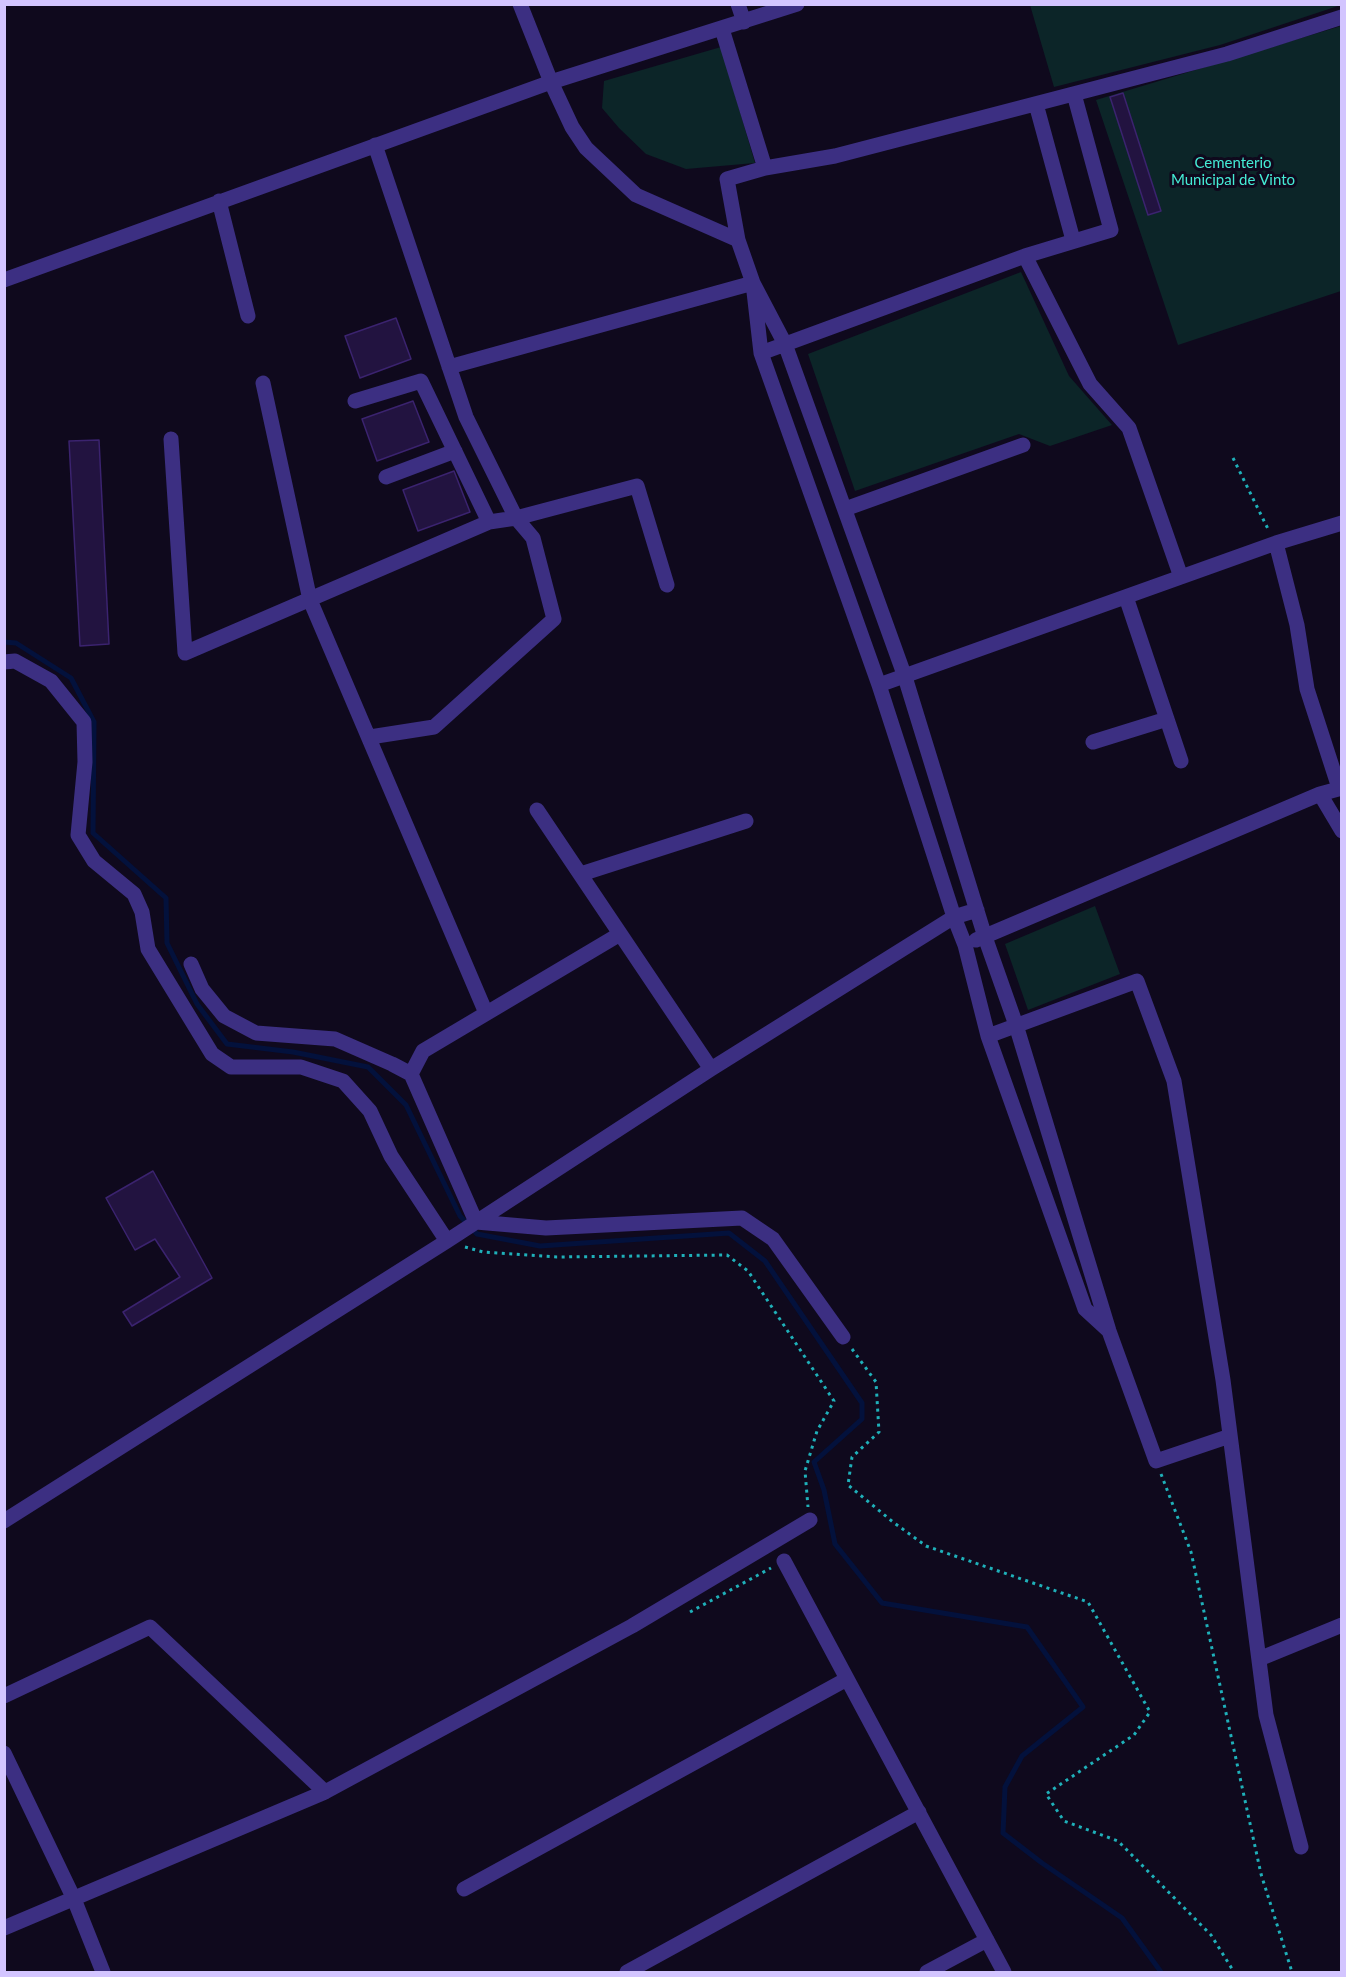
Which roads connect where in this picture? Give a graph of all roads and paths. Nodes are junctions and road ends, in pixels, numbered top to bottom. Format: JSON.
{"nodes":[{"id":1,"x":520,"y":4,"type":"edge"},
{"id":2,"x":738,"y":4,"type":"edge"},
{"id":3,"x":797,"y":4,"type":"edge"},
{"id":4,"x":1341,"y":17,"type":"edge"},
{"id":5,"x":744,"y":22,"type":"junction"},
{"id":6,"x":722,"y":29,"type":"junction"},
{"id":7,"x":551,"y":82,"type":"junction"},
{"id":8,"x":1074,"y":94,"type":"junction"},
{"id":9,"x":1036,"y":104,"type":"junction"},
{"id":10,"x":375,"y":145,"type":"junction"},
{"id":11,"x":765,"y":168,"type":"junction"},
{"id":12,"x":219,"y":201,"type":"junction"},
{"id":13,"x":738,"y":240,"type":"junction"},
{"id":14,"x":1073,"y":240,"type":"junction"},
{"id":15,"x":1025,"y":256,"type":"junction"},
{"id":16,"x":4,"y":280,"type":"edge"},
{"id":17,"x":753,"y":283,"type":"junction"},
{"id":18,"x":248,"y":316,"type":"dead end"},
{"id":19,"x":785,"y":344,"type":"junction"},
{"id":20,"x":761,"y":353,"type":"junction"},
{"id":21,"x":449,"y":368,"type":"junction"},
{"id":22,"x":263,"y":383,"type":"dead end"},
{"id":23,"x":355,"y":401,"type":"dead end"},
{"id":24,"x":171,"y":439,"type":"dead end"},
{"id":25,"x":1023,"y":445,"type":"dead end"},
{"id":26,"x":455,"y":451,"type":"junction"},
{"id":27,"x":1233,"y":458,"type":"dead end"},
{"id":28,"x":386,"y":477,"type":"dead end"},
{"id":29,"x":845,"y":509,"type":"junction"},
{"id":30,"x":516,"y":518,"type":"junction"},
{"id":31,"x":489,"y":522,"type":"junction"},
{"id":32,"x":1341,"y":523,"type":"edge"},
{"id":33,"x":1276,"y":543,"type":"junction"},
{"id":34,"x":1181,"y":577,"type":"junction"},
{"id":35,"x":667,"y":585,"type":"dead end"},
{"id":36,"x":1126,"y":597,"type":"junction"},
{"id":37,"x":310,"y":600,"type":"junction"},
{"id":38,"x":4,"y":662,"type":"edge"},
{"id":39,"x":905,"y":677,"type":"junction"},
{"id":40,"x":879,"y":685,"type":"junction"},
{"id":41,"x":1167,"y":718,"type":"junction"},
{"id":42,"x":370,"y":737,"type":"junction"},
{"id":43,"x":1093,"y":742,"type":"dead end"},
{"id":44,"x":1181,"y":761,"type":"dead end"},
{"id":45,"x":1340,"y":788,"type":"edge"},
{"id":46,"x":1320,"y":794,"type":"junction"},
{"id":47,"x":537,"y":810,"type":"dead end"},
{"id":48,"x":746,"y":822,"type":"dead end"},
{"id":49,"x":1341,"y":831,"type":"edge"},
{"id":50,"x":581,"y":874,"type":"junction"},
{"id":51,"x":977,"y":910,"type":"junction"},
{"id":52,"x":954,"y":917,"type":"junction"},
{"id":53,"x":620,"y":934,"type":"junction"},
{"id":54,"x":985,"y":937,"type":"junction"},
{"id":55,"x":965,"y":945,"type":"junction"},
{"id":56,"x":191,"y":964,"type":"dead end"},
{"id":57,"x":486,"y":1013,"type":"junction"},
{"id":58,"x":1016,"y":1026,"type":"junction"},
{"id":59,"x":988,"y":1036,"type":"junction"},
{"id":60,"x":711,"y":1070,"type":"junction"},
{"id":61,"x":411,"y":1074,"type":"junction"},
{"id":62,"x":471,"y":1224,"type":"junction"},
{"id":63,"x":447,"y":1241,"type":"junction"},
{"id":64,"x":1109,"y":1331,"type":"junction"},
{"id":65,"x":843,"y":1337,"type":"joint"},
{"id":66,"x":1230,"y":1436,"type":"junction"},
{"id":67,"x":1155,"y":1461,"type":"junction"},
{"id":68,"x":810,"y":1520,"type":"joint"},
{"id":69,"x":4,"y":1521,"type":"edge"},
{"id":70,"x":784,"y":1561,"type":"dead end"},
{"id":71,"x":1341,"y":1625,"type":"edge"},
{"id":72,"x":1259,"y":1659,"type":"junction"},
{"id":73,"x":847,"y":1678,"type":"junction"},
{"id":74,"x":4,"y":1696,"type":"edge"},
{"id":75,"x":4,"y":1754,"type":"edge"},
{"id":76,"x":325,"y":1792,"type":"junction"},
{"id":77,"x":919,"y":1812,"type":"junction"},
{"id":78,"x":1300,"y":1847,"type":"dead end"},
{"id":79,"x":464,"y":1889,"type":"dead end"},
{"id":80,"x":74,"y":1899,"type":"junction"},
{"id":81,"x":4,"y":1928,"type":"edge"},
{"id":82,"x":987,"y":1940,"type":"junction"},
{"id":83,"x":103,"y":1972,"type":"edge"},
{"id":84,"x":627,"y":1972,"type":"edge"},
{"id":85,"x":927,"y":1972,"type":"edge"},
{"id":86,"x":1004,"y":1972,"type":"edge"},
{"id":87,"x":1234,"y":1972,"type":"edge"},
{"id":88,"x":1292,"y":1972,"type":"edge"}],
"edges":[{"from":1,"to":7,"type":"street"},
{"from":2,"to":5,"type":"street"},
{"from":3,"to":5,"type":"street"},
{"from":4,"to":8,"type":"street"},
{"from":5,"to":6,"type":"street"},
{"from":6,"to":7,"type":"street"},
{"from":6,"to":11,"type":"street"},
{"from":7,"to":10,"type":"street"},
{"from":7,"to":13,"type":"street"},
{"from":8,"to":9,"type":"street"},
{"from":8,"to":14,"type":"street"},
{"from":9,"to":11,"type":"street"},
{"from":9,"to":14,"type":"street"},
{"from":10,"to":12,"type":"street"},
{"from":10,"to":21,"type":"street"},
{"from":11,"to":13,"type":"street"},
{"from":12,"to":16,"type":"street"},
{"from":12,"to":18,"type":"street"},
{"from":13,"to":17,"type":"street"},
{"from":14,"to":15,"type":"street"},
{"from":15,"to":19,"type":"street"},
{"from":15,"to":34,"type":"street"},
{"from":17,"to":19,"type":"street"},
{"from":17,"to":20,"type":"street"},
{"from":17,"to":21,"type":"street"},
{"from":19,"to":20,"type":"street"},
{"from":19,"to":29,"type":"street"},
{"from":20,"to":40,"type":"street"},
{"from":21,"to":30,"type":"street"},
{"from":22,"to":37,"type":"street"},
{"from":23,"to":26,"type":"street"},
{"from":24,"to":37,"type":"street"},
{"from":25,"to":29,"type":"street"},
{"from":26,"to":28,"type":"street"},
{"from":26,"to":31,"type":"street"},
{"from":27,"to":33,"type":"path"},
{"from":29,"to":39,"type":"street"},
{"from":30,"to":31,"type":"street"},
{"from":30,"to":35,"type":"street"},
{"from":30,"to":42,"type":"street"},
{"from":31,"to":37,"type":"street"},
{"from":32,"to":33,"type":"street"},
{"from":33,"to":34,"type":"street"},
{"from":33,"to":45,"type":"street"},
{"from":34,"to":36,"type":"street"},
{"from":36,"to":39,"type":"street"},
{"from":36,"to":41,"type":"street"},
{"from":37,"to":42,"type":"street"},
{"from":38,"to":63,"type":"street"},
{"from":39,"to":40,"type":"street"},
{"from":39,"to":51,"type":"street"},
{"from":40,"to":52,"type":"street"},
{"from":41,"to":43,"type":"street"},
{"from":41,"to":44,"type":"street"},
{"from":42,"to":57,"type":"street"},
{"from":45,"to":46,"type":"street"},
{"from":46,"to":49,"type":"street"},
{"from":46,"to":54,"type":"street"},
{"from":47,"to":50,"type":"street"},
{"from":48,"to":50,"type":"street"},
{"from":50,"to":53,"type":"street"},
{"from":51,"to":52,"type":"street"},
{"from":51,"to":54,"type":"street"},
{"from":52,"to":55,"type":"street"},
{"from":52,"to":60,"type":"street"},
{"from":53,"to":57,"type":"street"},
{"from":53,"to":60,"type":"street"},
{"from":54,"to":55,"type":"street"},
{"from":54,"to":58,"type":"street"},
{"from":55,"to":59,"type":"street"},
{"from":56,"to":61,"type":"street"},
{"from":57,"to":61,"type":"street"},
{"from":58,"to":59,"type":"street"},
{"from":58,"to":64,"type":"street"},
{"from":58,"to":66,"type":"street"},
{"from":59,"to":64,"type":"street"},
{"from":60,"to":62,"type":"street"},
{"from":61,"to":62,"type":"street"},
{"from":62,"to":63,"type":"street"},
{"from":62,"to":65,"type":"street"},
{"from":63,"to":68,"type":"path"},
{"from":63,"to":69,"type":"street"},
{"from":64,"to":67,"type":"street"},
{"from":65,"to":87,"type":"path"},
{"from":66,"to":67,"type":"street"},
{"from":66,"to":72,"type":"street"},
{"from":67,"to":88,"type":"path"},
{"from":68,"to":76,"type":"street"},
{"from":70,"to":73,"type":"street"},
{"from":71,"to":72,"type":"street"},
{"from":72,"to":78,"type":"street"},
{"from":73,"to":77,"type":"street"},
{"from":73,"to":79,"type":"street"},
{"from":74,"to":76,"type":"street"},
{"from":75,"to":80,"type":"street"},
{"from":76,"to":80,"type":"street"},
{"from":77,"to":82,"type":"street"},
{"from":77,"to":84,"type":"street"},
{"from":80,"to":81,"type":"street"},
{"from":80,"to":83,"type":"street"},
{"from":82,"to":85,"type":"street"},
{"from":82,"to":86,"type":"street"}]}
